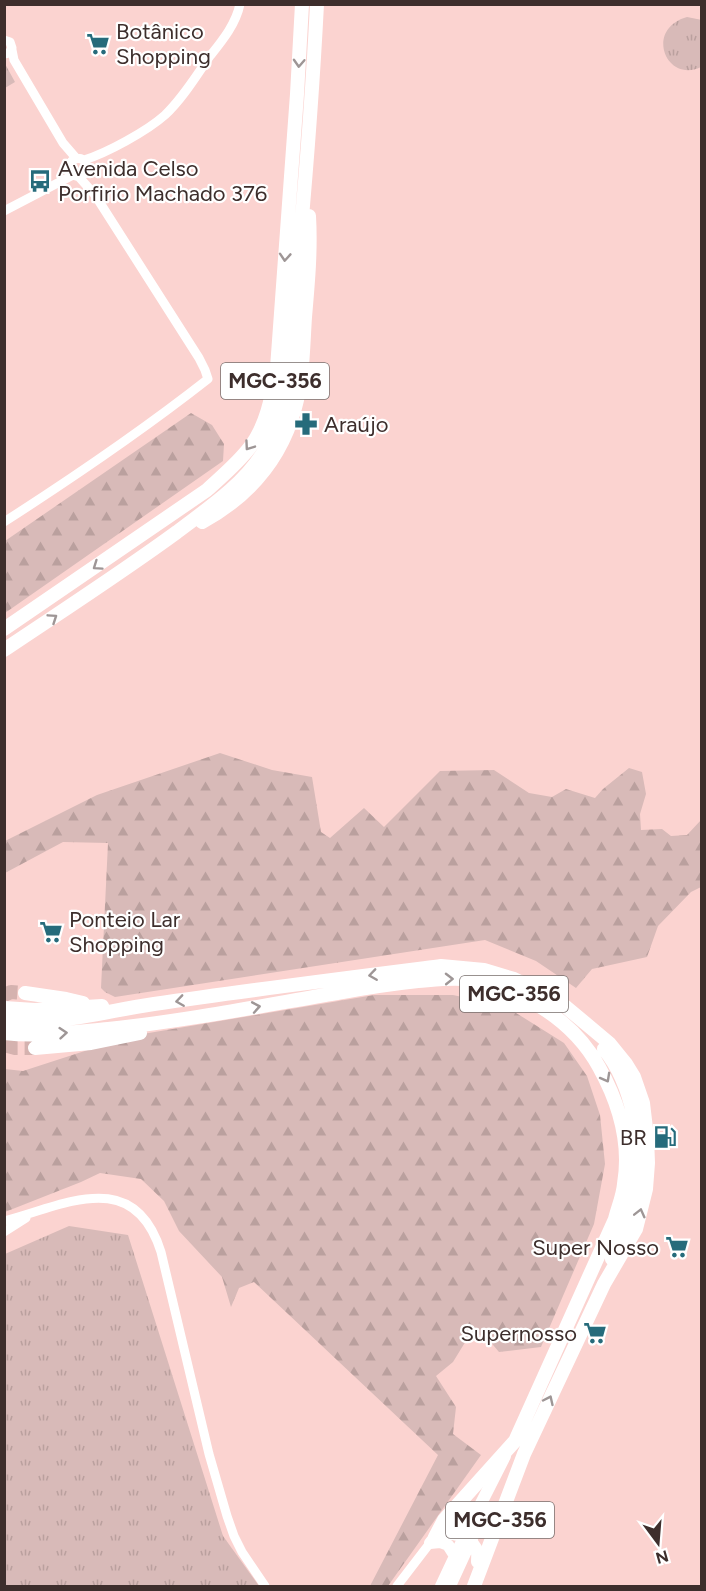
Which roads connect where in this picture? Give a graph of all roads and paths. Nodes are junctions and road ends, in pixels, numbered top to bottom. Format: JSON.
{"nodes":[{"id":1,"x":240,"y":4,"type":"edge"},
{"id":2,"x":302,"y":4,"type":"edge"},
{"id":3,"x":318,"y":9,"type":"edge"},
{"id":4,"x":4,"y":40,"type":"edge"},
{"id":5,"x":9,"y":55,"type":"edge"},
{"id":6,"x":78,"y":168,"type":"junction"},
{"id":7,"x":4,"y":211,"type":"edge"},
{"id":8,"x":4,"y":522,"type":"edge"},
{"id":9,"x":4,"y":630,"type":"edge"},
{"id":10,"x":4,"y":650,"type":"edge"},
{"id":11,"x":25,"y":993,"type":"tunnel mouth"},
{"id":12,"x":152,"y":1004,"type":"junction"},
{"id":13,"x":93,"y":1006,"type":"junction"},
{"id":14,"x":4,"y":1008,"type":"edge"},
{"id":15,"x":195,"y":1018,"type":"junction"},
{"id":16,"x":4,"y":1019,"type":"edge"},
{"id":17,"x":4,"y":1033,"type":"edge"},
{"id":18,"x":35,"y":1048,"type":"tunnel mouth"},
{"id":19,"x":33,"y":1214,"type":"junction"},
{"id":20,"x":4,"y":1221,"type":"edge"},
{"id":21,"x":4,"y":1232,"type":"edge"},
{"id":22,"x":515,"y":1441,"type":"junction"},
{"id":23,"x":524,"y":1454,"type":"junction"},
{"id":24,"x":467,"y":1539,"type":"junction"},
{"id":25,"x":433,"y":1540,"type":"junction"},
{"id":26,"x":455,"y":1556,"type":"junction"},
{"id":27,"x":477,"y":1562,"type":"junction"},
{"id":28,"x":263,"y":1583,"type":"edge"},
{"id":29,"x":273,"y":1587,"type":"edge"},
{"id":30,"x":397,"y":1587,"type":"edge"},
{"id":31,"x":441,"y":1587,"type":"edge"},
{"id":32,"x":450,"y":1587,"type":"edge"},
{"id":33,"x":466,"y":1587,"type":"edge"},
{"id":34,"x":474,"y":1587,"type":"edge"}],
"edges":[{"from":1,"to":6,"type":"street"},
{"from":2,"to":9,"type":"highway","number":"MGC-356","one_way":true},
{"from":10,"to":3,"type":"highway","one_way":true},
{"from":4,"to":5,"type":"street"},
{"from":5,"to":6,"type":"street"},
{"from":6,"to":7,"type":"street"},
{"from":6,"to":8,"type":"street"},
{"from":11,"to":13,"type":"highway"},
{"from":12,"to":13,"type":"highway"},
{"from":12,"to":16,"type":"highway","number":"MGC-356"},
{"from":23,"to":12,"type":"highway","number":"MGC-356","one_way":true},
{"from":13,"to":14,"type":"highway"},
{"from":17,"to":15,"type":"highway","number":"MGC-356","one_way":true},
{"from":15,"to":18,"type":"highway"},
{"from":15,"to":22,"type":"highway","number":"MGC-356","one_way":true},
{"from":19,"to":20,"type":"street"},
{"from":19,"to":21,"type":"street"},
{"from":19,"to":28,"type":"street"},
{"from":22,"to":24,"type":"main road","number":"MGC-356"},
{"from":22,"to":25,"type":"highway"},
{"from":23,"to":27,"type":"main road","number":"MGC-356"},
{"from":23,"to":34,"type":"highway","number":"MGC-356"},
{"from":24,"to":25,"type":"main road"},
{"from":24,"to":26,"type":"main road","number":"MGC-356"},
{"from":24,"to":27,"type":"main road"},
{"from":24,"to":32,"type":"main road","number":"MGC-356"},
{"from":25,"to":26,"type":"main road"},
{"from":25,"to":30,"type":"street"},
{"from":26,"to":31,"type":"main road","number":"MGC-356"},
{"from":27,"to":33,"type":"main road","number":"MGC-356"},
{"from":28,"to":29,"type":"street"}]}
